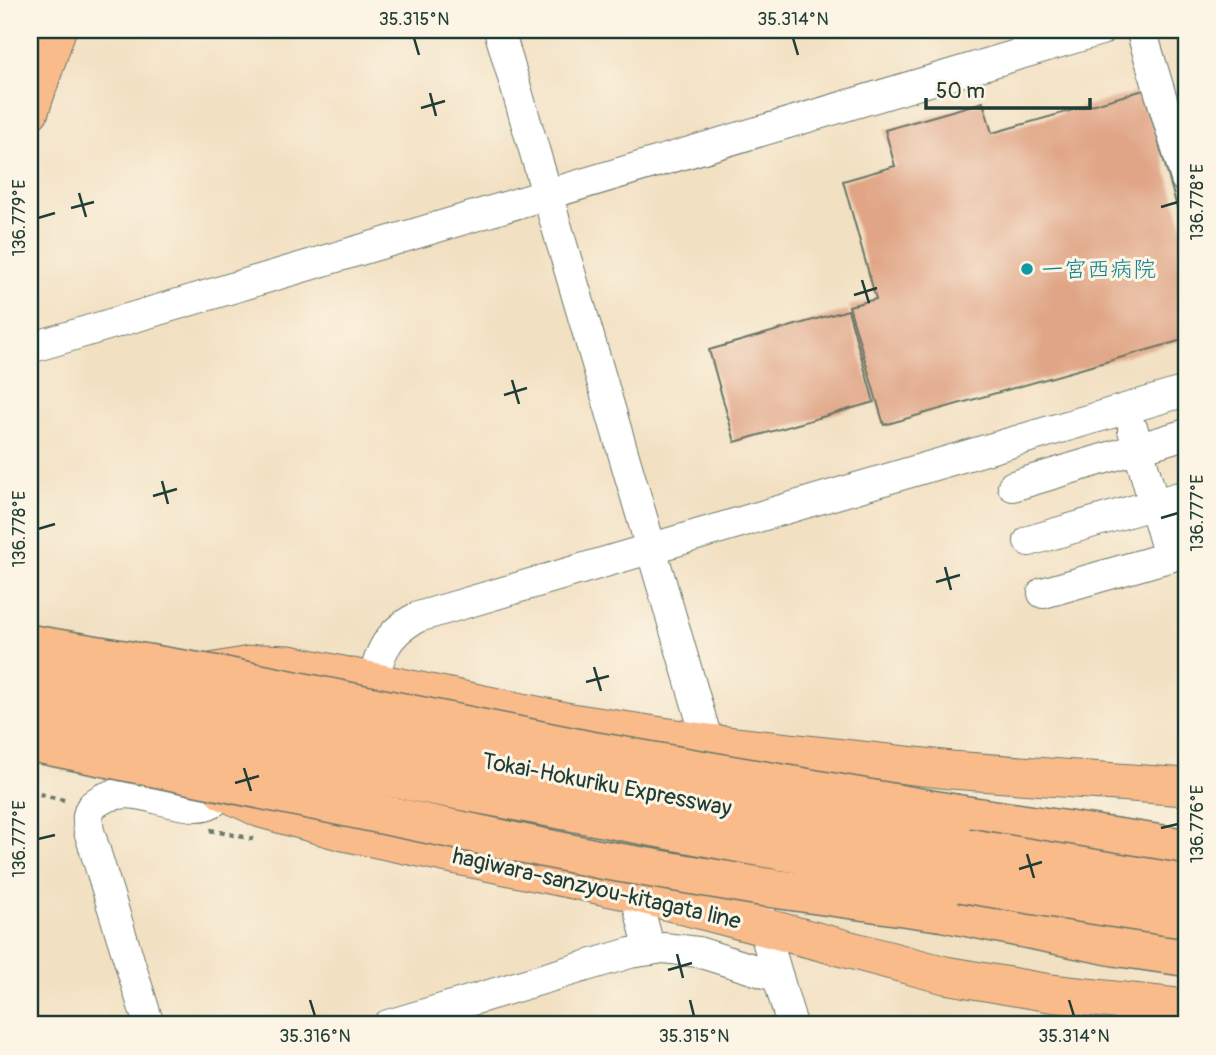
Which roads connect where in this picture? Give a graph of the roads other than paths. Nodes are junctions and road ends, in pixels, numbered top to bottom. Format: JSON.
{"nodes":[{"id":1,"x":57,"y":30,"type":"edge"},
{"id":2,"x":499,"y":30,"type":"edge"},
{"id":3,"x":1101,"y":30,"type":"edge"},
{"id":4,"x":1141,"y":30,"type":"edge"},
{"id":5,"x":30,"y":111,"type":"edge"},
{"id":6,"x":1186,"y":179,"type":"edge"},
{"id":7,"x":547,"y":193,"type":"junction"},
{"id":8,"x":30,"y":348,"type":"edge"},
{"id":9,"x":1186,"y":391,"type":"edge"},
{"id":10,"x":1127,"y":408,"type":"junction"},
{"id":11,"x":1186,"y":434,"type":"edge"},
{"id":12,"x":1138,"y":449,"type":"junction"},
{"id":13,"x":1013,"y":486,"type":"dead end"},
{"id":14,"x":1186,"y":495,"type":"edge"},
{"id":15,"x":1154,"y":504,"type":"junction"},
{"id":16,"x":1029,"y":541,"type":"dead end"},
{"id":17,"x":653,"y":549,"type":"junction"},
{"id":18,"x":1178,"y":555,"type":"edge"},
{"id":19,"x":1043,"y":593,"type":"dead end"},
{"id":20,"x":30,"y":644,"type":"edge"},
{"id":21,"x":30,"y":676,"type":"edge"},
{"id":22,"x":373,"y":680,"type":"junction"},
{"id":23,"x":30,"y":695,"type":"edge"},
{"id":24,"x":30,"y":712,"type":"edge"},
{"id":25,"x":30,"y":742,"type":"edge"},
{"id":26,"x":708,"y":743,"type":"junction"},
{"id":27,"x":1186,"y":787,"type":"edge"},
{"id":28,"x":225,"y":792,"type":"junction"},
{"id":29,"x":343,"y":832,"type":"junction"},
{"id":30,"x":1186,"y":848,"type":"edge"},
{"id":31,"x":1186,"y":884,"type":"edge"},
{"id":32,"x":635,"y":893,"type":"junction"},
{"id":33,"x":1186,"y":919,"type":"edge"},
{"id":34,"x":763,"y":927,"type":"junction"},
{"id":35,"x":650,"y":950,"type":"junction"},
{"id":36,"x":1186,"y":957,"type":"edge"},
{"id":37,"x":778,"y":977,"type":"junction"},
{"id":38,"x":1186,"y":1008,"type":"edge"},
{"id":39,"x":149,"y":1025,"type":"edge"},
{"id":40,"x":388,"y":1025,"type":"edge"},
{"id":41,"x":792,"y":1025,"type":"edge"}],
"edges":[{"from":1,"to":5,"type":"main road"},
{"from":2,"to":7,"type":"street"},
{"from":3,"to":7,"type":"street"},
{"from":4,"to":6,"type":"street"},
{"from":7,"to":8,"type":"street"},
{"from":7,"to":17,"type":"street"},
{"from":9,"to":10,"type":"street"},
{"from":10,"to":12,"type":"street"},
{"from":10,"to":17,"type":"street"},
{"from":11,"to":12,"type":"street"},
{"from":12,"to":13,"type":"street"},
{"from":12,"to":15,"type":"street"},
{"from":14,"to":15,"type":"street"},
{"from":15,"to":16,"type":"street"},
{"from":15,"to":18,"type":"street"},
{"from":17,"to":22,"type":"street"},
{"from":17,"to":26,"type":"street"},
{"from":18,"to":19,"type":"street"},
{"from":20,"to":30,"type":"highway","bridge":true},
{"from":21,"to":31,"type":"highway","name":"Tokai-Hokuriku Expressway","bridge":true},
{"from":22,"to":23,"type":"main road","name":"hagiwara-sanzyou-kitagata line"},
{"from":22,"to":26,"type":"main road","name":"hagiwara-sanzyou-kitagata line"},
{"from":22,"to":29,"type":"street"},
{"from":23,"to":28,"type":"main road","name":"hagiwara-sanzyou-kitagata line"},
{"from":24,"to":33,"type":"highway","name":"Tokai-Hokuriku Expressway","bridge":true},
{"from":25,"to":36,"type":"highway","bridge":true},
{"from":26,"to":27,"type":"main road","name":"hagiwara-sanzyou-kitagata line"},
{"from":26,"to":34,"type":"street"},
{"from":28,"to":29,"type":"main road","name":"hagiwara-sanzyou-kitagata line"},
{"from":28,"to":39,"type":"street"},
{"from":29,"to":32,"type":"main road","name":"hagiwara-sanzyou-kitagata line"},
{"from":32,"to":34,"type":"main road","name":"hagiwara-sanzyou-kitagata line"},
{"from":32,"to":35,"type":"street"},
{"from":34,"to":37,"type":"street"},
{"from":34,"to":38,"type":"main road","name":"hagiwara-sanzyou-kitagata line"},
{"from":35,"to":37,"type":"street"},
{"from":35,"to":40,"type":"street"},
{"from":37,"to":41,"type":"street"}]}
